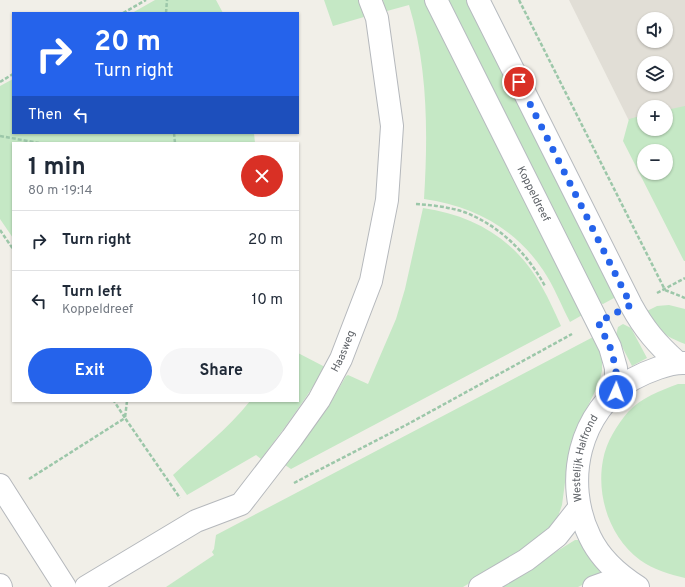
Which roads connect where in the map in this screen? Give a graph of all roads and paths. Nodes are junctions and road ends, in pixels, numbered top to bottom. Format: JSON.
{"nodes":[{"id":1,"x":146,"y":0,"type":"edge"},
{"id":2,"x":167,"y":0,"type":"edge"},
{"id":3,"x":370,"y":0,"type":"edge"},
{"id":4,"x":436,"y":0,"type":"edge"},
{"id":5,"x":478,"y":0,"type":"edge"},
{"id":6,"x":519,"y":0,"type":"edge"},
{"id":7,"x":125,"y":12,"type":"edge"},
{"id":8,"x":166,"y":12,"type":"edge"},
{"id":9,"x":12,"y":75,"type":"edge"},
{"id":10,"x":0,"y":82,"type":"edge"},
{"id":11,"x":0,"y":136,"type":"edge"},
{"id":12,"x":33,"y":142,"type":"edge"},
{"id":13,"x":387,"y":200,"type":"junction"},
{"id":14,"x":0,"y":230,"type":"edge"},
{"id":15,"x":12,"y":248,"type":"edge"},
{"id":16,"x":685,"y":278,"type":"edge"},
{"id":17,"x":546,"y":288,"type":"dead end"},
{"id":18,"x":665,"y":290,"type":"junction"},
{"id":19,"x":685,"y":298,"type":"edge"},
{"id":20,"x":631,"y":305,"type":"junction"},
{"id":21,"x":598,"y":322,"type":"junction"},
{"id":22,"x":568,"y":328,"type":"dead end"},
{"id":23,"x":571,"y":334,"type":"junction"},
{"id":24,"x":681,"y":363,"type":"edge"},
{"id":25,"x":616,"y":392,"type":"junction"},
{"id":26,"x":115,"y":402,"type":"edge"},
{"id":27,"x":127,"y":402,"type":"edge"},
{"id":28,"x":125,"y":418,"type":"junction"},
{"id":29,"x":289,"y":486,"type":"dead end"},
{"id":30,"x":3,"y":489,"type":"edge"},
{"id":31,"x":579,"y":508,"type":"junction"},
{"id":32,"x":196,"y":521,"type":"junction"},
{"id":33,"x":630,"y":582,"type":"edge"},
{"id":34,"x":65,"y":587,"type":"edge"},
{"id":35,"x":86,"y":587,"type":"edge"},
{"id":36,"x":480,"y":587,"type":"edge"},
{"id":37,"x":594,"y":587,"type":"edge"}],
"edges":[{"from":1,"to":7,"type":"path"},
{"from":2,"to":8,"type":"path"},
{"from":3,"to":13,"type":"main road","name":"Haasweg"},
{"from":4,"to":21,"type":"main road","name":"Koppeldreef"},
{"from":5,"to":20,"type":"main road"},
{"from":6,"to":18,"type":"path"},
{"from":9,"to":10,"type":"path"},
{"from":11,"to":12,"type":"path"},
{"from":13,"to":17,"type":"path"},
{"from":13,"to":32,"type":"main road","name":"Haasweg"},
{"from":14,"to":15,"type":"path"},
{"from":16,"to":18,"type":"path"},
{"from":18,"to":19,"type":"path"},
{"from":18,"to":20,"type":"path"},
{"from":20,"to":24,"type":"main road"},
{"from":21,"to":23,"type":"path"},
{"from":21,"to":25,"type":"main road","name":"Koppeldreef"},
{"from":22,"to":23,"type":"path"},
{"from":23,"to":29,"type":"path"},
{"from":24,"to":25,"type":"main road","name":"Westelijk Halfrond"},
{"from":25,"to":31,"type":"main road","name":"Westelijk Halfrond"},
{"from":26,"to":28,"type":"path"},
{"from":27,"to":28,"type":"path"},
{"from":28,"to":30,"type":"path"},
{"from":28,"to":32,"type":"path"},
{"from":30,"to":34,"type":"main road"},
{"from":31,"to":33,"type":"main road","name":"Westelijk Halfrond"},
{"from":31,"to":36,"type":"main road"},
{"from":32,"to":35,"type":"main road","name":"Haasweg"},
{"from":33,"to":37,"type":"main road"}]}
